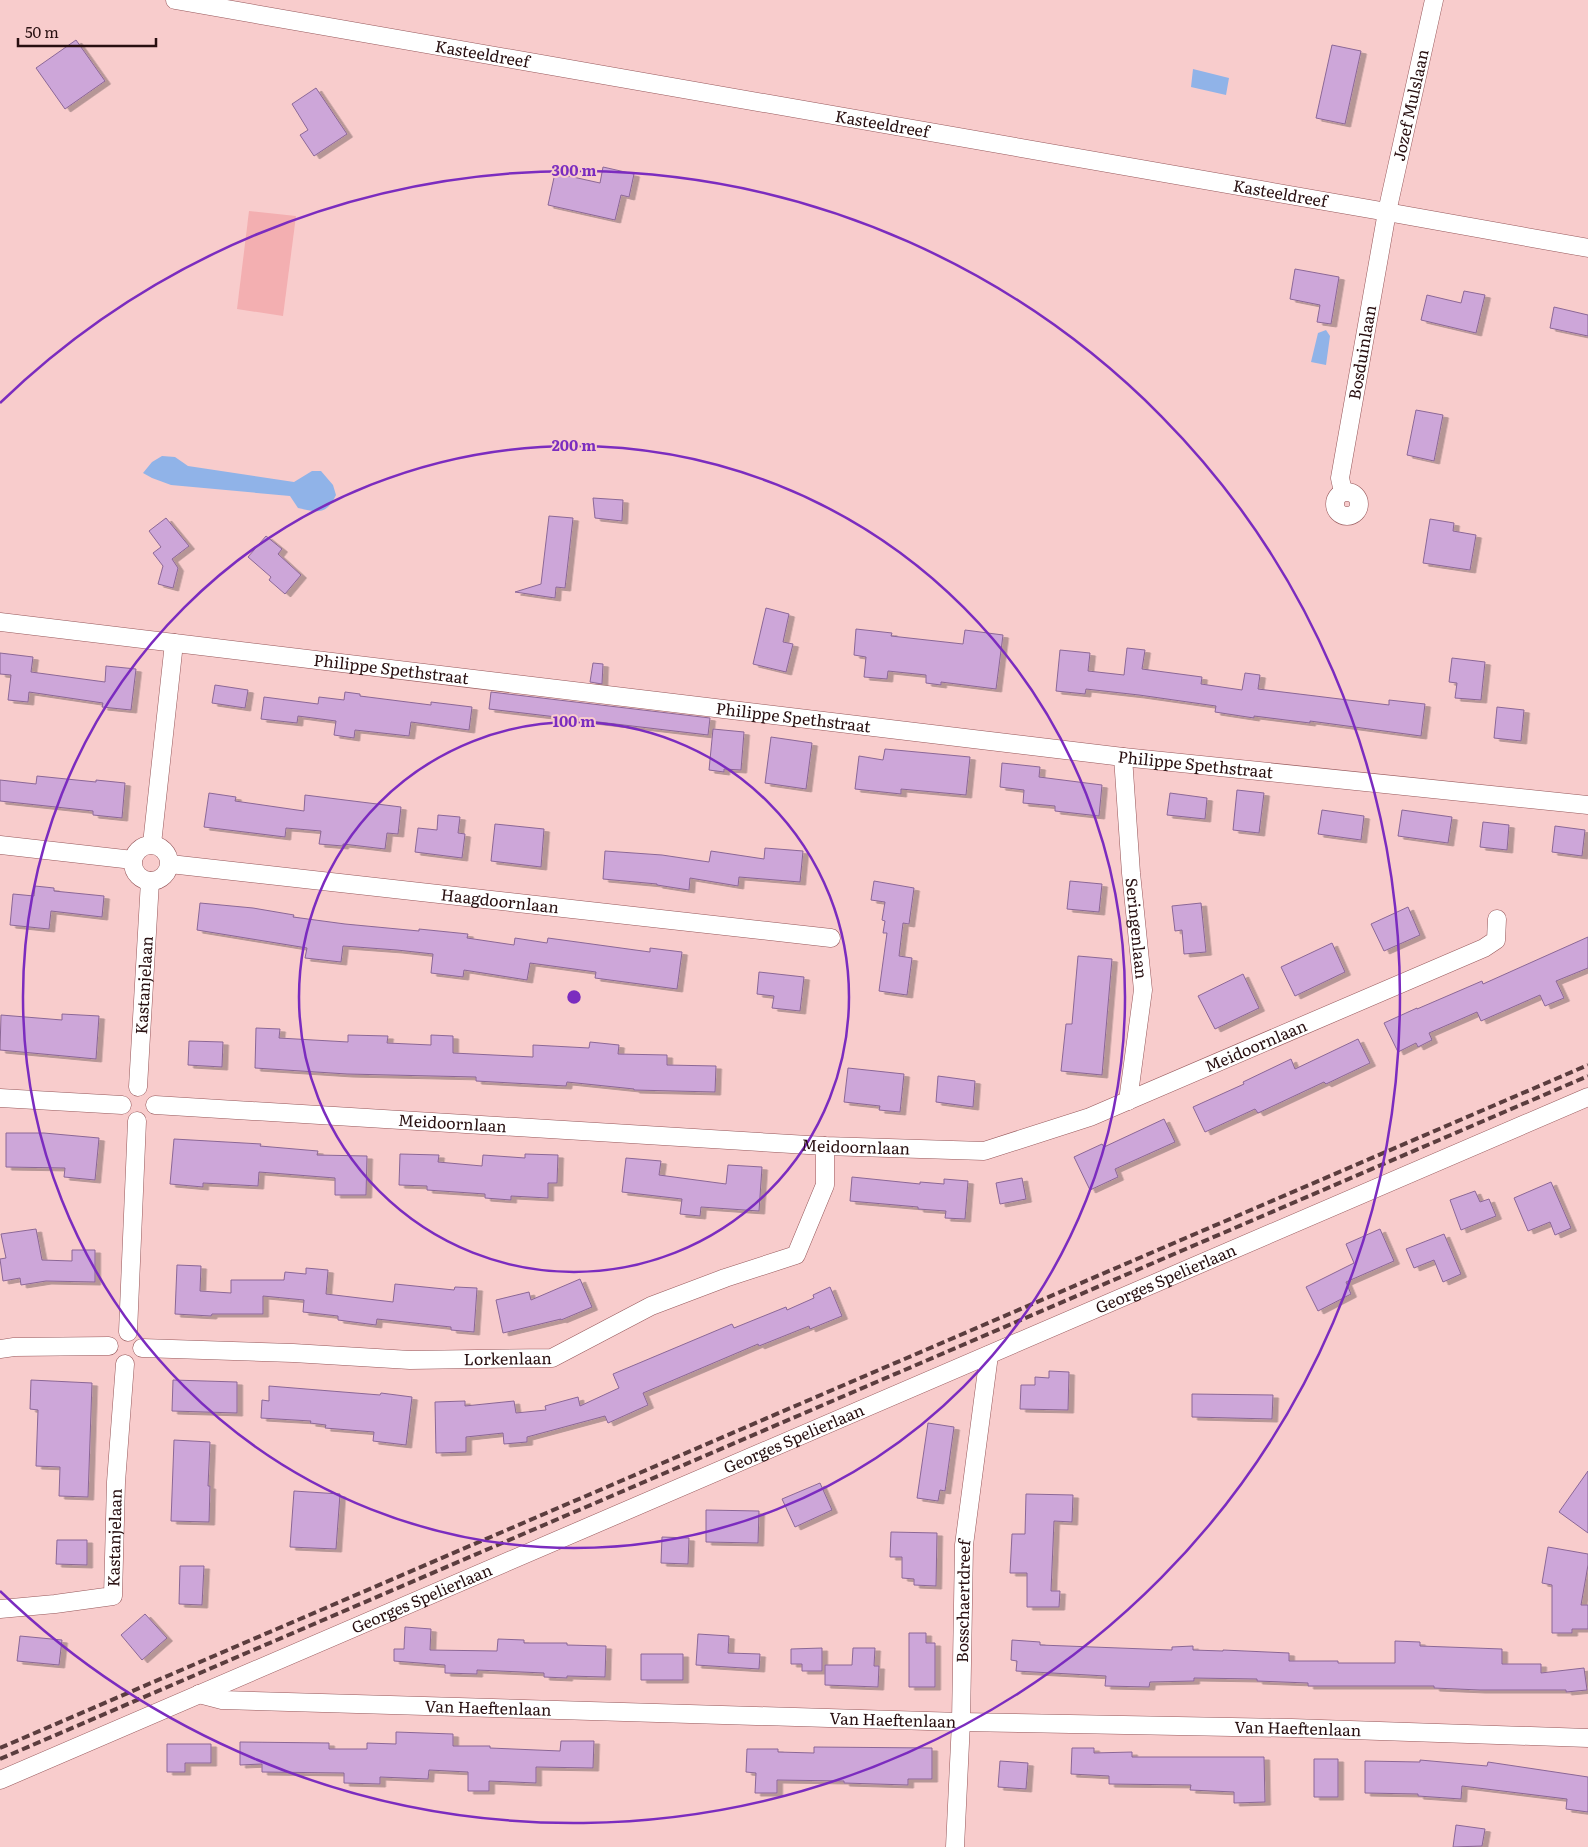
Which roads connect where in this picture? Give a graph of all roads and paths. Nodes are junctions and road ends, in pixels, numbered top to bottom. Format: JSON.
{"nodes":[{"id":1,"x":175,"y":0,"type":"edge"},
{"id":2,"x":1434,"y":0,"type":"edge"},
{"id":3,"x":1387,"y":212,"type":"junction"},
{"id":4,"x":1588,"y":248,"type":"edge"},
{"id":5,"x":1343,"y":492,"type":"dead end"},
{"id":6,"x":0,"y":622,"type":"edge"},
{"id":7,"x":174,"y":643,"type":"junction"},
{"id":8,"x":1124,"y":757,"type":"junction"},
{"id":9,"x":1588,"y":805,"type":"edge"},
{"id":10,"x":152,"y":844,"type":"junction"},
{"id":11,"x":0,"y":845,"type":"edge"},
{"id":12,"x":133,"y":860,"type":"junction"},
{"id":13,"x":170,"y":864,"type":"junction"},
{"id":14,"x":150,"y":882,"type":"junction"},
{"id":15,"x":1497,"y":919,"type":"dead end"},
{"id":16,"x":831,"y":938,"type":"dead end"},
{"id":17,"x":138,"y":1087,"type":"junction"},
{"id":18,"x":1588,"y":1097,"type":"edge"},
{"id":19,"x":0,"y":1098,"type":"edge"},
{"id":20,"x":1128,"y":1101,"type":"junction"},
{"id":21,"x":122,"y":1105,"type":"junction"},
{"id":22,"x":155,"y":1105,"type":"junction"},
{"id":23,"x":138,"y":1121,"type":"junction"},
{"id":24,"x":825,"y":1146,"type":"junction"},
{"id":25,"x":128,"y":1332,"type":"junction"},
{"id":26,"x":109,"y":1346,"type":"junction"},
{"id":27,"x":142,"y":1348,"type":"junction"},
{"id":28,"x":0,"y":1349,"type":"edge"},
{"id":29,"x":989,"y":1355,"type":"junction"},
{"id":30,"x":125,"y":1364,"type":"junction"},
{"id":31,"x":0,"y":1609,"type":"edge"},
{"id":32,"x":199,"y":1694,"type":"junction"},
{"id":33,"x":961,"y":1722,"type":"junction"},
{"id":34,"x":1588,"y":1738,"type":"edge"},
{"id":35,"x":0,"y":1780,"type":"edge"},
{"id":36,"x":955,"y":1847,"type":"edge"}],
"edges":[{"from":1,"to":3,"type":"street","name":"Kasteeldreef"},
{"from":2,"to":3,"type":"street","name":"Jozef Mulslaan"},
{"from":3,"to":4,"type":"street","name":"Kasteeldreef"},
{"from":3,"to":5,"type":"street","name":"Bosduinlaan"},
{"from":6,"to":7,"type":"street","name":"Philippe Spethstraat"},
{"from":7,"to":8,"type":"street","name":"Philippe Spethstraat"},
{"from":7,"to":10,"type":"street"},
{"from":8,"to":9,"type":"street","name":"Philippe Spethstraat"},
{"from":8,"to":20,"type":"street","name":"Seringenlaan"},
{"from":10,"to":12,"type":"street"},
{"from":10,"to":13,"type":"street"},
{"from":11,"to":12,"type":"street"},
{"from":12,"to":14,"type":"street"},
{"from":13,"to":14,"type":"street"},
{"from":13,"to":16,"type":"street","name":"Haagdoornlaan"},
{"from":14,"to":17,"type":"street","name":"Kastanjelaan"},
{"from":15,"to":20,"type":"street","name":"Meidoornlaan"},
{"from":17,"to":21,"type":"street"},
{"from":17,"to":22,"type":"street"},
{"from":18,"to":29,"type":"street","name":"Georges Spelierlaan"},
{"from":19,"to":21,"type":"street"},
{"from":20,"to":24,"type":"street","name":"Meidoornlaan"},
{"from":21,"to":23,"type":"street"},
{"from":22,"to":23,"type":"street"},
{"from":22,"to":24,"type":"street","name":"Meidoornlaan"},
{"from":23,"to":25,"type":"street"},
{"from":24,"to":27,"type":"street","name":"Lorkenlaan"},
{"from":25,"to":26,"type":"street"},
{"from":25,"to":27,"type":"street"},
{"from":26,"to":28,"type":"street"},
{"from":26,"to":30,"type":"street"},
{"from":27,"to":30,"type":"street"},
{"from":29,"to":32,"type":"street","name":"Georges Spelierlaan"},
{"from":29,"to":33,"type":"street","name":"Bosschaertdreef"},
{"from":30,"to":31,"type":"street","name":"Kastanjelaan"},
{"from":32,"to":33,"type":"street","name":"Van Haeftenlaan"},
{"from":32,"to":35,"type":"street","name":"Georges Spelierlaan"},
{"from":33,"to":34,"type":"street","name":"Van Haeftenlaan"},
{"from":33,"to":36,"type":"street","name":"Bosschaertdreef"}]}
